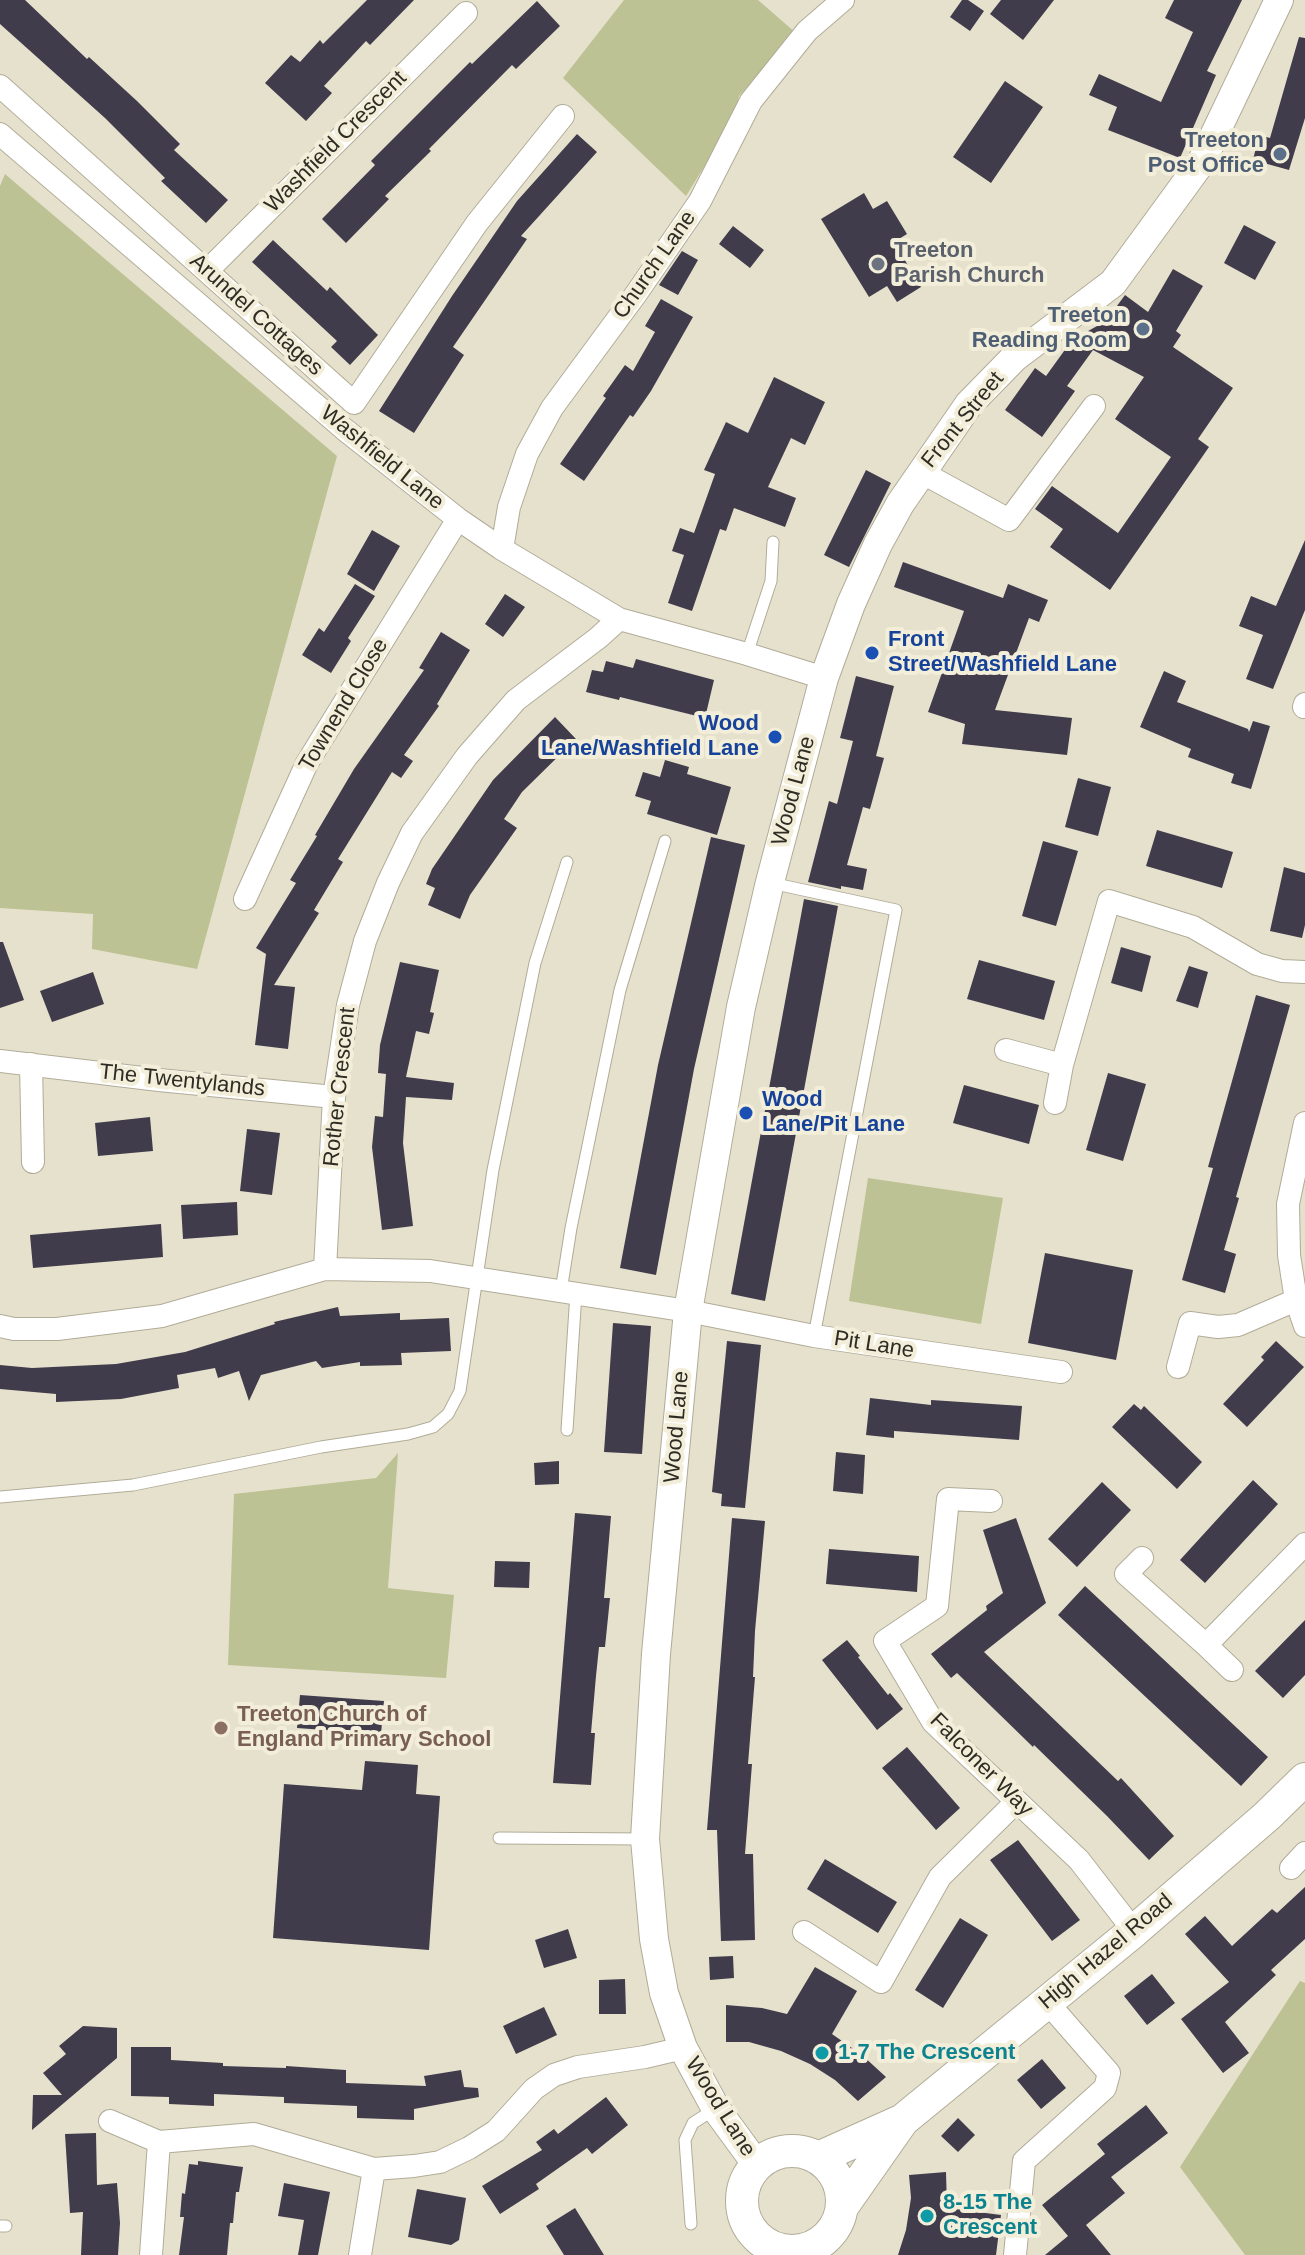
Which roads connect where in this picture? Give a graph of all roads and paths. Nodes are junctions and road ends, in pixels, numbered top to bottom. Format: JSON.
{"nodes":[{"id":1,"x":843,"y":0,"type":"edge"},
{"id":2,"x":1279,"y":0,"type":"edge"},
{"id":3,"x":466,"y":13,"type":"dead end"},
{"id":4,"x":0,"y":86,"type":"edge"},
{"id":5,"x":563,"y":116,"type":"dead end"},
{"id":6,"x":0,"y":134,"type":"edge"},
{"id":7,"x":207,"y":271,"type":"junction"},
{"id":8,"x":1094,"y":406,"type":"dead end"},
{"id":9,"x":921,"y":472,"type":"junction"},
{"id":10,"x":458,"y":519,"type":"junction"},
{"id":11,"x":773,"y":542,"type":"dead end"},
{"id":12,"x":502,"y":549,"type":"junction"},
{"id":13,"x":619,"y":619,"type":"junction"},
{"id":14,"x":747,"y":654,"type":"junction"},
{"id":15,"x":824,"y":678,"type":"junction"},
{"id":16,"x":665,"y":841,"type":"dead end"},
{"id":17,"x":567,"y":862,"type":"dead end"},
{"id":18,"x":770,"y":882,"type":"junction"},
{"id":19,"x":245,"y":899,"type":"dead end"},
{"id":20,"x":1305,"y":972,"type":"edge"},
{"id":21,"x":1006,"y":1050,"type":"dead end"},
{"id":22,"x":0,"y":1061,"type":"edge"},
{"id":23,"x":31,"y":1064,"type":"junction"},
{"id":24,"x":1062,"y":1065,"type":"junction"},
{"id":25,"x":334,"y":1097,"type":"junction"},
{"id":26,"x":1055,"y":1103,"type":"dead end"},
{"id":27,"x":1305,"y":1123,"type":"edge"},
{"id":28,"x":33,"y":1162,"type":"dead end"},
{"id":29,"x":325,"y":1269,"type":"junction"},
{"id":30,"x":478,"y":1277,"type":"junction"},
{"id":31,"x":569,"y":1292,"type":"junction"},
{"id":32,"x":1296,"y":1300,"type":"junction"},
{"id":33,"x":688,"y":1311,"type":"junction"},
{"id":34,"x":0,"y":1326,"type":"edge"},
{"id":35,"x":1305,"y":1326,"type":"edge"},
{"id":36,"x":814,"y":1336,"type":"junction"},
{"id":37,"x":1178,"y":1367,"type":"dead end"},
{"id":38,"x":1061,"y":1372,"type":"dead end"},
{"id":39,"x":567,"y":1430,"type":"dead end"},
{"id":40,"x":0,"y":1497,"type":"edge"},
{"id":41,"x":991,"y":1501,"type":"dead end"},
{"id":42,"x":1305,"y":1544,"type":"edge"},
{"id":43,"x":1142,"y":1558,"type":"dead end"},
{"id":44,"x":1206,"y":1645,"type":"junction"},
{"id":45,"x":1232,"y":1670,"type":"dead end"},
{"id":46,"x":1305,"y":1779,"type":"edge"},
{"id":47,"x":1016,"y":1802,"type":"junction"},
{"id":48,"x":499,"y":1838,"type":"dead end"},
{"id":49,"x":645,"y":1839,"type":"junction"},
{"id":50,"x":1134,"y":1931,"type":"junction"},
{"id":51,"x":804,"y":1932,"type":"dead end"},
{"id":52,"x":1047,"y":2002,"type":"junction"},
{"id":53,"x":683,"y":2048,"type":"junction"},
{"id":54,"x":716,"y":2109,"type":"junction"},
{"id":55,"x":903,"y":2120,"type":"junction"},
{"id":56,"x":110,"y":2121,"type":"dead end"},
{"id":57,"x":159,"y":2142,"type":"junction"},
{"id":58,"x":818,"y":2158,"type":"junction"},
{"id":59,"x":757,"y":2165,"type":"junction"},
{"id":60,"x":374,"y":2169,"type":"junction"},
{"id":61,"x":842,"y":2207,"type":"junction"},
{"id":62,"x":691,"y":2224,"type":"dead end"},
{"id":63,"x":745,"y":2242,"type":"edge"},
{"id":64,"x":793,"y":2253,"type":"edge"},
{"id":65,"x":151,"y":2255,"type":"edge"},
{"id":66,"x":360,"y":2255,"type":"edge"},
{"id":67,"x":1015,"y":2255,"type":"edge"}],
"edges":[{"from":1,"to":12,"type":"street","name":"Church Lane"},
{"from":2,"to":9,"type":"street","name":"Front Street"},
{"from":3,"to":7,"type":"street","name":"Washfield Crescent"},
{"from":4,"to":7,"type":"street","name":"Arundel Cottages"},
{"from":5,"to":7,"type":"street","name":"Arundel Cottages"},
{"from":6,"to":10,"type":"street","name":"Washfield Lane"},
{"from":8,"to":9,"type":"street"},
{"from":9,"to":15,"type":"street","name":"Front Street"},
{"from":10,"to":12,"type":"street","name":"Washfield Lane"},
{"from":10,"to":19,"type":"street","name":"Townend Close"},
{"from":11,"to":14,"type":"lane"},
{"from":12,"to":13,"type":"street","name":"Washfield Lane"},
{"from":13,"to":14,"type":"street","name":"Washfield Lane"},
{"from":13,"to":25,"type":"street","name":"Rother Crescent"},
{"from":14,"to":15,"type":"street","name":"Washfield Lane"},
{"from":15,"to":18,"type":"street","name":"Wood Lane"},
{"from":16,"to":31,"type":"lane"},
{"from":17,"to":30,"type":"lane"},
{"from":18,"to":33,"type":"street","name":"Wood Lane"},
{"from":18,"to":36,"type":"lane"},
{"from":20,"to":24,"type":"street"},
{"from":21,"to":24,"type":"street"},
{"from":22,"to":23,"type":"street","name":"The Twentylands"},
{"from":23,"to":25,"type":"street","name":"The Twentylands"},
{"from":23,"to":28,"type":"street"},
{"from":24,"to":26,"type":"street"},
{"from":25,"to":29,"type":"street","name":"Rother Crescent"},
{"from":27,"to":32,"type":"street"},
{"from":29,"to":30,"type":"street"},
{"from":29,"to":34,"type":"street"},
{"from":30,"to":31,"type":"street"},
{"from":30,"to":40,"type":"lane"},
{"from":31,"to":33,"type":"street"},
{"from":31,"to":39,"type":"lane"},
{"from":32,"to":35,"type":"street"},
{"from":32,"to":37,"type":"street"},
{"from":33,"to":36,"type":"street","name":"Pit Lane"},
{"from":33,"to":49,"type":"street","name":"Wood Lane"},
{"from":36,"to":38,"type":"street","name":"Pit Lane"},
{"from":41,"to":47,"type":"street","name":"Falconer Way"},
{"from":42,"to":44,"type":"street"},
{"from":43,"to":44,"type":"street"},
{"from":44,"to":45,"type":"street"},
{"from":46,"to":50,"type":"main road","name":"High Hazel Road"},
{"from":47,"to":50,"type":"street","name":"Falconer Way"},
{"from":47,"to":51,"type":"street"},
{"from":48,"to":49,"type":"lane"},
{"from":49,"to":53,"type":"street","name":"Wood Lane"},
{"from":50,"to":52,"type":"main road","name":"High Hazel Road"},
{"from":52,"to":55,"type":"main road","name":"High Hazel Road"},
{"from":52,"to":67,"type":"street"},
{"from":53,"to":54,"type":"street","name":"Wood Lane"},
{"from":53,"to":60,"type":"street"},
{"from":54,"to":59,"type":"street","name":"Wood Lane"},
{"from":54,"to":62,"type":"lane"},
{"from":55,"to":58,"type":"main road","name":"High Hazel Road"},
{"from":55,"to":61,"type":"main road","name":"High Hazel Road"},
{"from":56,"to":57,"type":"street"},
{"from":57,"to":60,"type":"street"},
{"from":57,"to":65,"type":"street"},
{"from":58,"to":59,"type":"main road"},
{"from":58,"to":61,"type":"main road"},
{"from":59,"to":63,"type":"main road"},
{"from":60,"to":66,"type":"street"},
{"from":61,"to":64,"type":"main road"},
{"from":63,"to":64,"type":"main road"}]}
